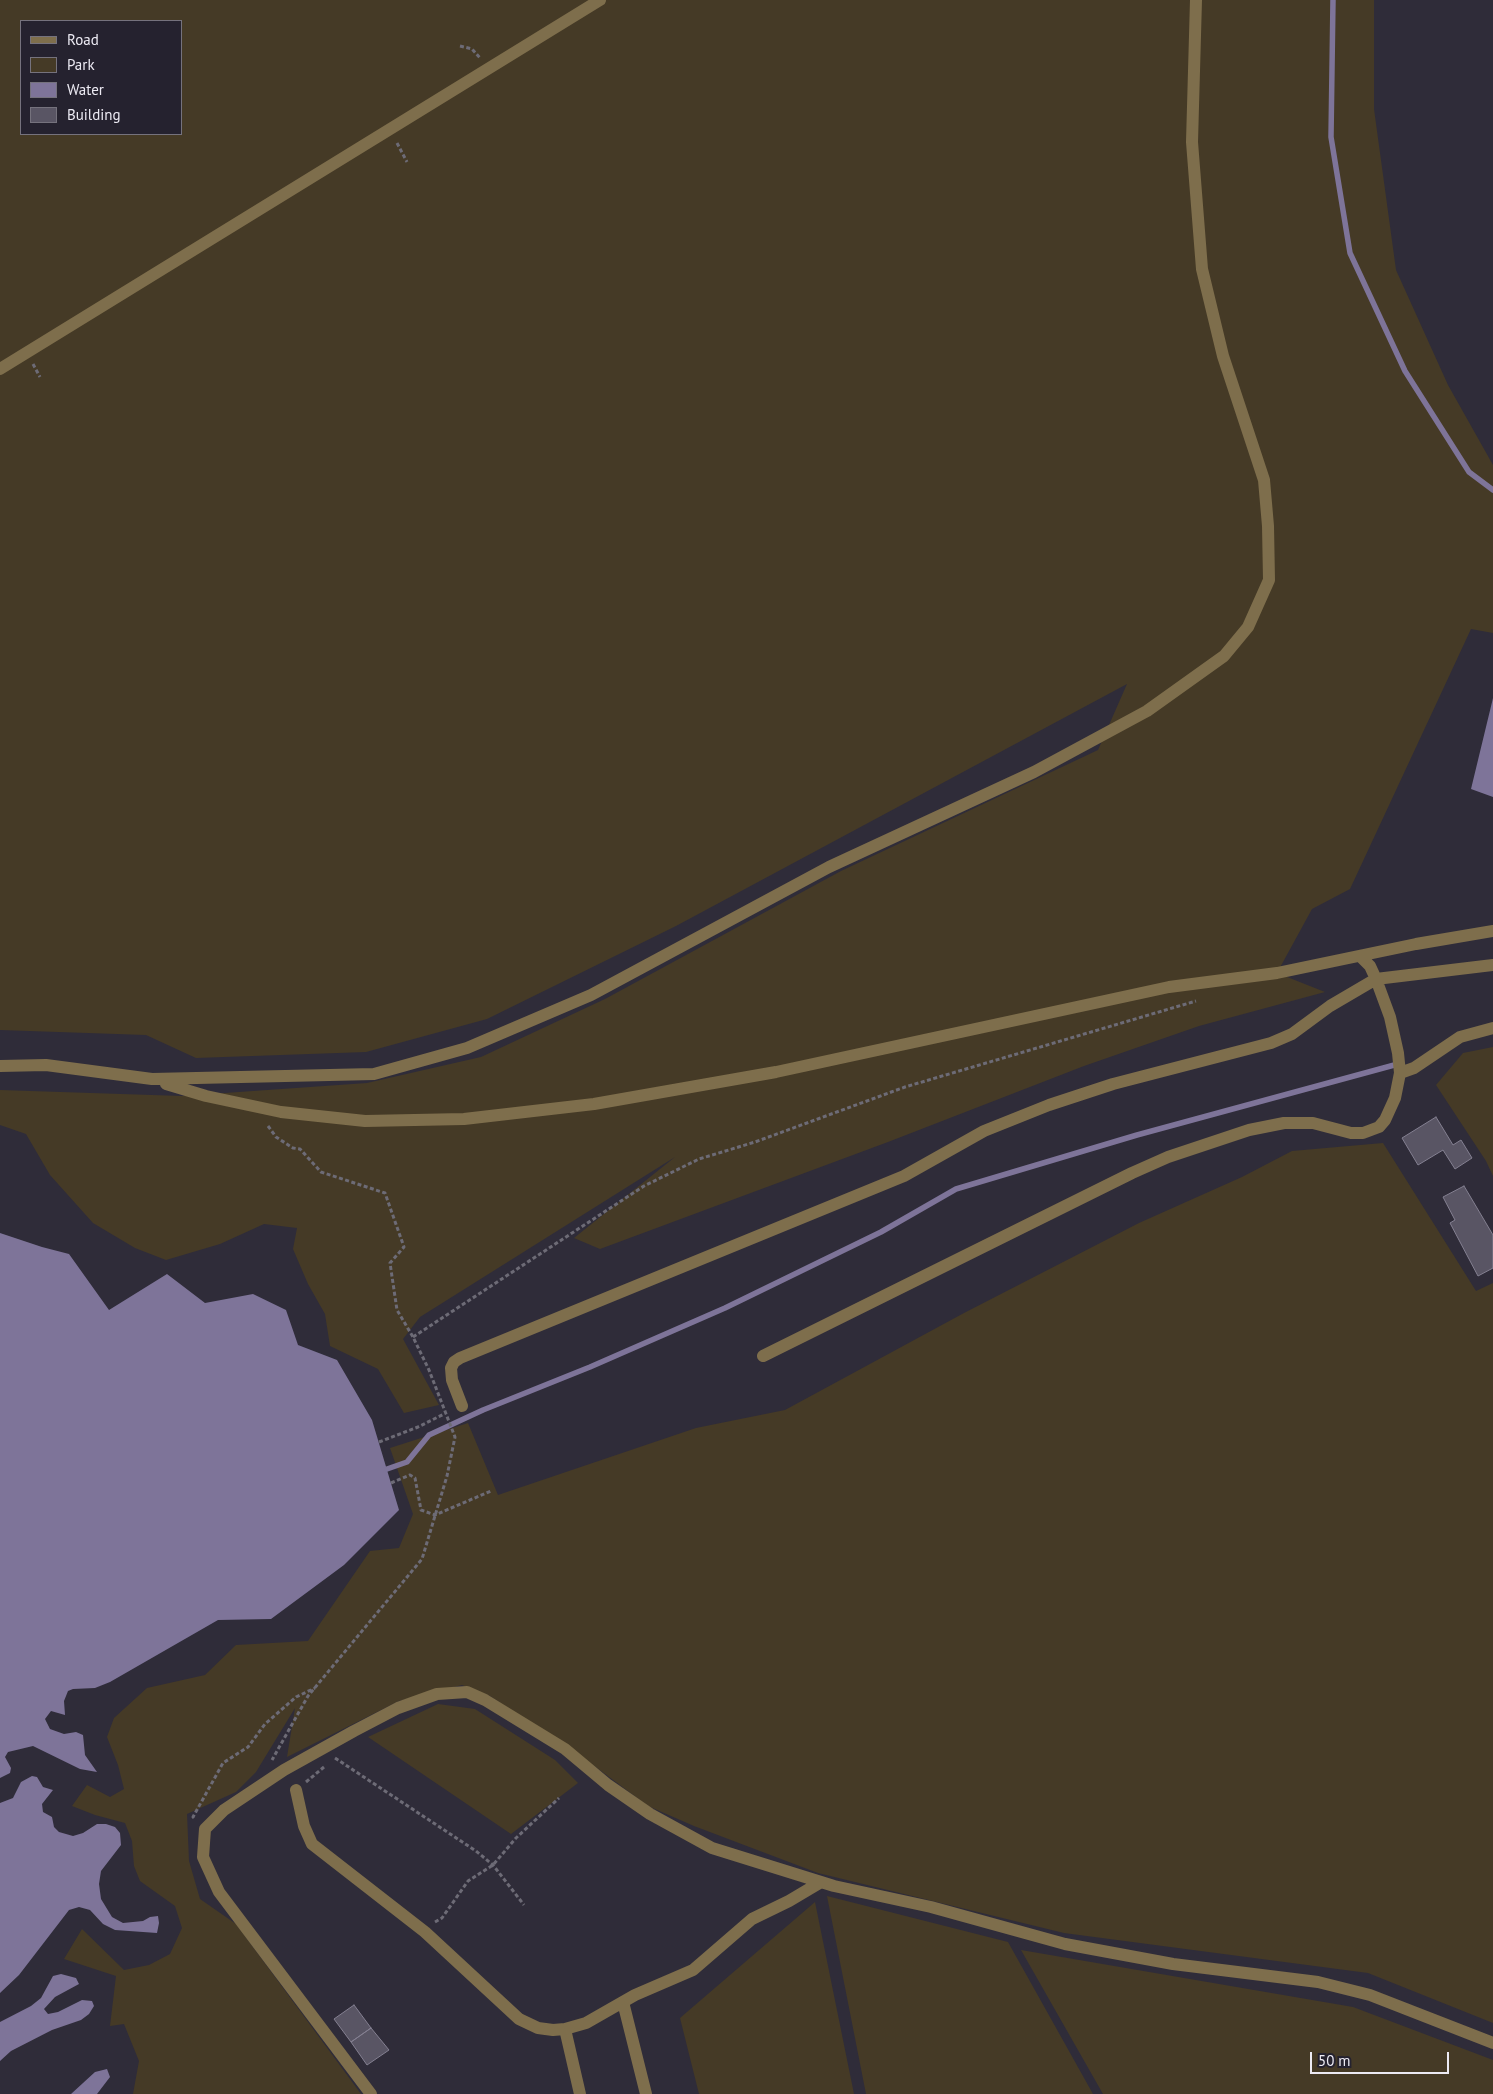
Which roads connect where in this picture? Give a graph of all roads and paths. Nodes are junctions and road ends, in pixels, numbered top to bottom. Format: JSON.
{"nodes":[{"id":1,"x":600,"y":0,"type":"edge"},
{"id":2,"x":1196,"y":0,"type":"edge"},
{"id":3,"x":460,"y":46,"type":"dead end"},
{"id":4,"x":488,"y":68,"type":"junction"},
{"id":5,"x":391,"y":128,"type":"junction"},
{"id":6,"x":407,"y":162,"type":"dead end"},
{"id":7,"x":0,"y":369,"type":"edge"},
{"id":8,"x":1493,"y":931,"type":"edge"},
{"id":9,"x":1361,"y":957,"type":"junction"},
{"id":10,"x":1493,"y":965,"type":"edge"},
{"id":11,"x":1376,"y":979,"type":"junction"},
{"id":12,"x":1198,"y":1000,"type":"dead end"},
{"id":13,"x":1493,"y":1028,"type":"edge"},
{"id":14,"x":0,"y":1066,"type":"edge"},
{"id":15,"x":1400,"y":1073,"type":"junction"},
{"id":16,"x":152,"y":1080,"type":"junction"},
{"id":17,"x":267,"y":1124,"type":"dead end"},
{"id":18,"x":413,"y":1337,"type":"junction"},
{"id":19,"x":763,"y":1356,"type":"dead end"},
{"id":20,"x":462,"y":1406,"type":"dead end"},
{"id":21,"x":446,"y":1413,"type":"junction"},
{"id":22,"x":379,"y":1442,"type":"dead end"},
{"id":23,"x":391,"y":1483,"type":"dead end"},
{"id":24,"x":491,"y":1491,"type":"dead end"},
{"id":25,"x":436,"y":1516,"type":"junction"},
{"id":26,"x":317,"y":1686,"type":"junction"},
{"id":27,"x":262,"y":1786,"type":"junction"},
{"id":28,"x":296,"y":1790,"type":"joint"},
{"id":29,"x":560,"y":1798,"type":"dead end"},
{"id":30,"x":205,"y":1829,"type":"junction"},
{"id":31,"x":493,"y":1865,"type":"junction"},
{"id":32,"x":821,"y":1882,"type":"junction"},
{"id":33,"x":524,"y":1905,"type":"dead end"},
{"id":34,"x":422,"y":1930,"type":"junction"},
{"id":35,"x":623,"y":2002,"type":"junction"},
{"id":36,"x":565,"y":2029,"type":"junction"},
{"id":37,"x":1493,"y":2042,"type":"edge"},
{"id":38,"x":371,"y":2094,"type":"edge"},
{"id":39,"x":580,"y":2094,"type":"edge"},
{"id":40,"x":646,"y":2094,"type":"edge"}],
"edges":[{"from":1,"to":4,"type":"street"},
{"from":2,"to":16,"type":"street"},
{"from":3,"to":4,"type":"path"},
{"from":4,"to":5,"type":"street"},
{"from":5,"to":6,"type":"path"},
{"from":5,"to":7,"type":"street"},
{"from":8,"to":9,"type":"street"},
{"from":9,"to":11,"type":"street"},
{"from":9,"to":16,"type":"street"},
{"from":10,"to":11,"type":"street"},
{"from":11,"to":15,"type":"street"},
{"from":11,"to":20,"type":"street"},
{"from":12,"to":18,"type":"path"},
{"from":13,"to":15,"type":"street"},
{"from":14,"to":16,"type":"street"},
{"from":15,"to":19,"type":"street"},
{"from":17,"to":18,"type":"path"},
{"from":18,"to":21,"type":"path"},
{"from":21,"to":22,"type":"path"},
{"from":21,"to":25,"type":"path"},
{"from":23,"to":25,"type":"path"},
{"from":24,"to":25,"type":"path"},
{"from":25,"to":26,"type":"path"},
{"from":26,"to":27,"type":"path"},
{"from":26,"to":30,"type":"path"},
{"from":27,"to":30,"type":"street"},
{"from":27,"to":32,"type":"street"},
{"from":28,"to":31,"type":"path"},
{"from":28,"to":34,"type":"street"},
{"from":29,"to":31,"type":"path"},
{"from":30,"to":38,"type":"street"},
{"from":31,"to":33,"type":"path"},
{"from":31,"to":34,"type":"path"},
{"from":32,"to":35,"type":"street"},
{"from":32,"to":37,"type":"street"},
{"from":34,"to":36,"type":"street"},
{"from":35,"to":36,"type":"street"},
{"from":35,"to":40,"type":"street"},
{"from":36,"to":39,"type":"street"}]}
